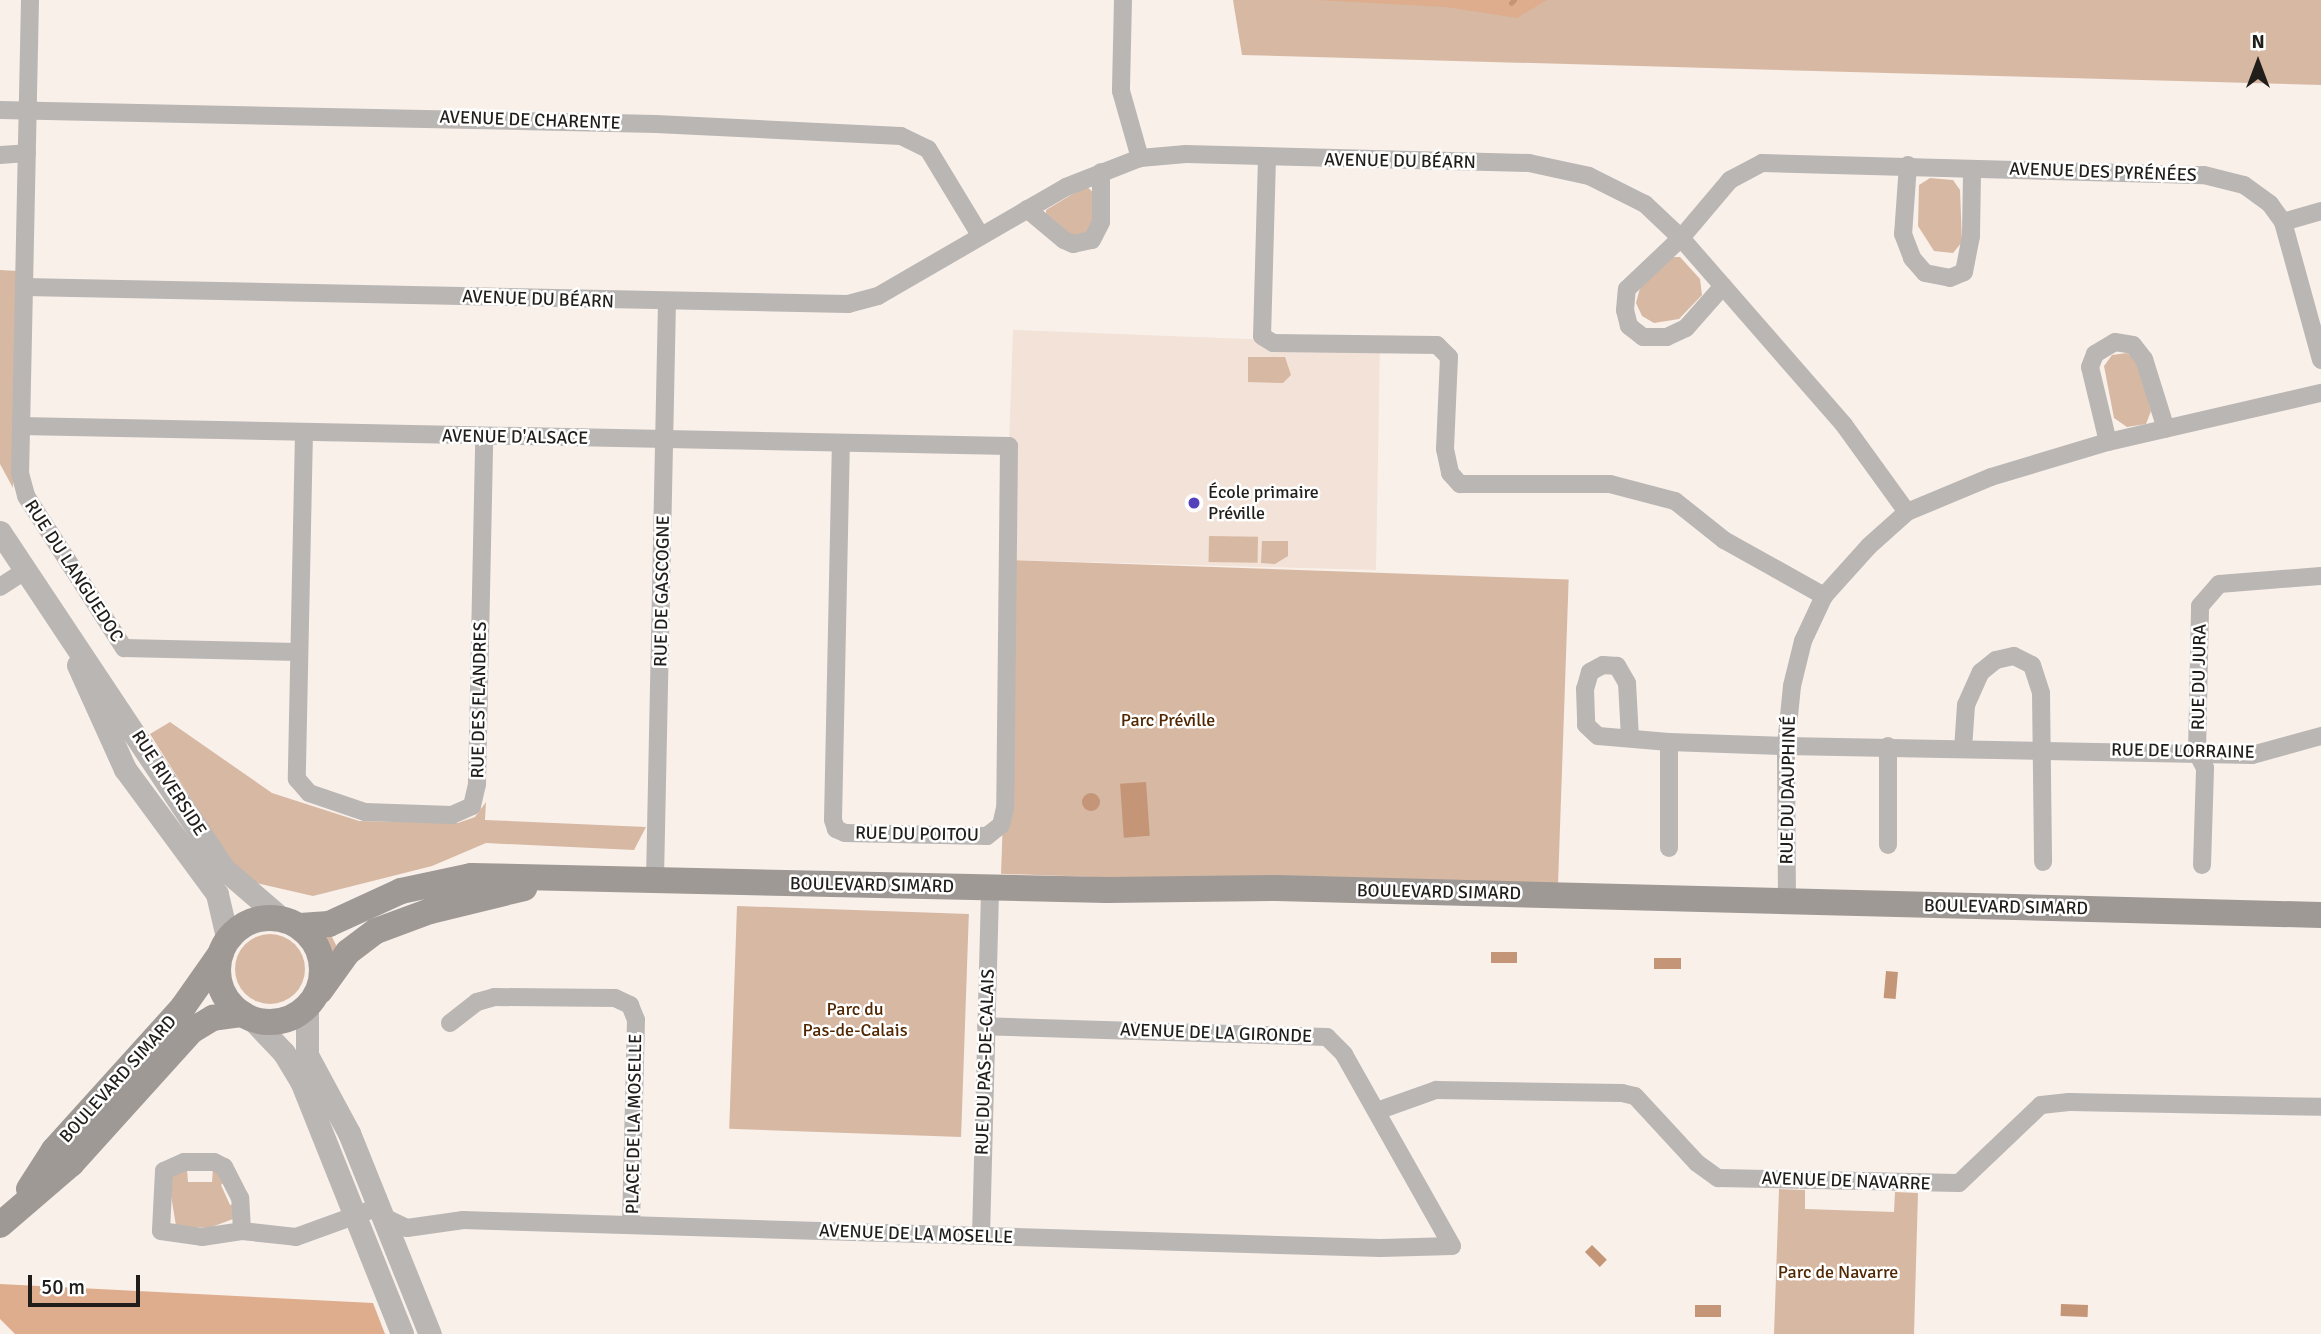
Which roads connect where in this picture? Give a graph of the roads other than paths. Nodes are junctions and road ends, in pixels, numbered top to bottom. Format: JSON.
{"nodes":[{"id":1,"x":30,"y":0,"type":"edge"},
{"id":2,"x":1123,"y":0,"type":"edge"},
{"id":3,"x":0,"y":110,"type":"edge"},
{"id":4,"x":27,"y":110,"type":"junction"},
{"id":5,"x":27,"y":152,"type":"junction"},
{"id":6,"x":0,"y":155,"type":"edge"},
{"id":7,"x":1140,"y":158,"type":"junction"},
{"id":8,"x":1267,"y":158,"type":"junction"},
{"id":9,"x":1908,"y":165,"type":"junction"},
{"id":10,"x":1972,"y":169,"type":"junction"},
{"id":11,"x":1101,"y":172,"type":"junction"},
{"id":12,"x":1027,"y":209,"type":"junction"},
{"id":13,"x":2321,"y":211,"type":"edge"},
{"id":14,"x":2283,"y":222,"type":"junction"},
{"id":15,"x":980,"y":235,"type":"junction"},
{"id":16,"x":1681,"y":238,"type":"junction"},
{"id":17,"x":24,"y":286,"type":"junction"},
{"id":18,"x":1723,"y":286,"type":"junction"},
{"id":19,"x":667,"y":302,"type":"junction"},
{"id":20,"x":2321,"y":360,"type":"edge"},
{"id":21,"x":2321,"y":393,"type":"edge"},
{"id":22,"x":21,"y":426,"type":"junction"},
{"id":23,"x":2166,"y":429,"type":"junction"},
{"id":24,"x":304,"y":432,"type":"junction"},
{"id":25,"x":484,"y":436,"type":"junction"},
{"id":26,"x":665,"y":440,"type":"junction"},
{"id":27,"x":2108,"y":442,"type":"junction"},
{"id":28,"x":841,"y":444,"type":"junction"},
{"id":29,"x":1009,"y":446,"type":"joint"},
{"id":30,"x":1907,"y":512,"type":"junction"},
{"id":31,"x":0,"y":532,"type":"edge"},
{"id":32,"x":25,"y":572,"type":"junction"},
{"id":33,"x":2321,"y":576,"type":"edge"},
{"id":34,"x":0,"y":587,"type":"edge"},
{"id":35,"x":1824,"y":596,"type":"junction"},
{"id":36,"x":66,"y":636,"type":"junction"},
{"id":37,"x":299,"y":652,"type":"junction"},
{"id":38,"x":2321,"y":736,"type":"edge"},
{"id":39,"x":1630,"y":738,"type":"dead end"},
{"id":40,"x":1669,"y":742,"type":"junction"},
{"id":41,"x":1786,"y":746,"type":"junction"},
{"id":42,"x":1888,"y":746,"type":"junction"},
{"id":43,"x":1963,"y":749,"type":"junction"},
{"id":44,"x":2042,"y":750,"type":"junction"},
{"id":45,"x":2197,"y":753,"type":"junction"},
{"id":46,"x":1888,"y":845,"type":"dead end"},
{"id":47,"x":1669,"y":849,"type":"dead end"},
{"id":48,"x":2043,"y":862,"type":"dead end"},
{"id":49,"x":2202,"y":865,"type":"dead end"},
{"id":50,"x":655,"y":879,"type":"junction"},
{"id":51,"x":557,"y":881,"type":"junction"},
{"id":52,"x":990,"y":888,"type":"junction"},
{"id":53,"x":1787,"y":901,"type":"junction"},
{"id":54,"x":2321,"y":915,"type":"edge"},
{"id":55,"x":291,"y":923,"type":"junction"},
{"id":56,"x":224,"y":944,"type":"junction"},
{"id":57,"x":312,"y":1002,"type":"junction"},
{"id":58,"x":247,"y":1016,"type":"junction"},
{"id":59,"x":450,"y":1023,"type":"dead end"},
{"id":60,"x":986,"y":1026,"type":"junction"},
{"id":61,"x":2321,"y":1107,"type":"edge"},
{"id":62,"x":1377,"y":1111,"type":"junction"},
{"id":63,"x":382,"y":1212,"type":"junction"},
{"id":64,"x":356,"y":1216,"type":"junction"},
{"id":65,"x":8,"y":1217,"type":"edge"},
{"id":66,"x":631,"y":1224,"type":"junction"},
{"id":67,"x":242,"y":1231,"type":"junction"},
{"id":68,"x":981,"y":1236,"type":"junction"},
{"id":69,"x":1452,"y":1246,"type":"joint"},
{"id":70,"x":402,"y":1334,"type":"edge"},
{"id":71,"x":430,"y":1334,"type":"edge"}],
"edges":[{"from":1,"to":4,"type":"street","name":"RUE DU LANGUEDOC"},
{"from":2,"to":7,"type":"street"},
{"from":3,"to":4,"type":"street"},
{"from":4,"to":5,"type":"street","name":"RUE DU LANGUEDOC"},
{"from":4,"to":15,"type":"street","name":"AVENUE DE CHARENTE"},
{"from":5,"to":6,"type":"street"},
{"from":5,"to":17,"type":"street","name":"RUE DU LANGUEDOC"},
{"from":7,"to":8,"type":"street","name":"AVENUE DU BÉARN"},
{"from":7,"to":11,"type":"street","name":"AVENUE DU BÉARN"},
{"from":8,"to":16,"type":"street","name":"AVENUE DU BÉARN"},
{"from":8,"to":35,"type":"street"},
{"from":9,"to":10,"type":"street","name":"AVENUE DES PYRÉNÉES"},
{"from":9,"to":10,"type":"street"},
{"from":9,"to":16,"type":"street","name":"AVENUE DES PYRÉNÉES"},
{"from":10,"to":14,"type":"street","name":"AVENUE DES PYRÉNÉES"},
{"from":11,"to":12,"type":"street","name":"AVENUE DU BÉARN"},
{"from":11,"to":12,"type":"street"},
{"from":12,"to":15,"type":"street","name":"AVENUE DU BÉARN"},
{"from":13,"to":14,"type":"street"},
{"from":14,"to":20,"type":"street","name":"AVENUE DES PYRÉNÉES"},
{"from":15,"to":19,"type":"street","name":"AVENUE DU BÉARN"},
{"from":16,"to":18,"type":"street","name":"AVENUE DU BÉARN"},
{"from":16,"to":18,"type":"street"},
{"from":17,"to":19,"type":"street","name":"AVENUE DU BÉARN"},
{"from":17,"to":22,"type":"street","name":"RUE DU LANGUEDOC"},
{"from":18,"to":30,"type":"street","name":"AVENUE DU BÉARN"},
{"from":19,"to":26,"type":"street","name":"RUE DE GASCOGNE"},
{"from":21,"to":23,"type":"street","name":"RUE DU DAUPHINÉ"},
{"from":22,"to":24,"type":"street","name":"AVENUE D'ALSACE"},
{"from":22,"to":37,"type":"street","name":"RUE DU LANGUEDOC"},
{"from":23,"to":27,"type":"street","name":"RUE DU DAUPHINÉ"},
{"from":23,"to":27,"type":"street"},
{"from":24,"to":25,"type":"street","name":"AVENUE D'ALSACE"},
{"from":24,"to":37,"type":"street","name":"RUE DES FLANDRES"},
{"from":25,"to":26,"type":"street","name":"AVENUE D'ALSACE"},
{"from":25,"to":37,"type":"street","name":"RUE DES FLANDRES"},
{"from":26,"to":28,"type":"street","name":"AVENUE D'ALSACE"},
{"from":26,"to":50,"type":"street","name":"RUE DE GASCOGNE"},
{"from":27,"to":30,"type":"street","name":"RUE DU DAUPHINÉ"},
{"from":28,"to":29,"type":"street","name":"AVENUE D'ALSACE"},
{"from":28,"to":29,"type":"street","name":"RUE DU POITOU"},
{"from":30,"to":35,"type":"street","name":"RUE DU DAUPHINÉ"},
{"from":31,"to":32,"type":"street","name":"RUE RIVERSIDE"},
{"from":32,"to":34,"type":"street"},
{"from":32,"to":36,"type":"street","name":"RUE RIVERSIDE"},
{"from":33,"to":45,"type":"street","name":"RUE DU JURA"},
{"from":35,"to":41,"type":"street","name":"RUE DU DAUPHINÉ"},
{"from":36,"to":55,"type":"street","name":"RUE RIVERSIDE"},
{"from":36,"to":56,"type":"street","name":"RUE RIVERSIDE"},
{"from":38,"to":45,"type":"street","name":"RUE DE LORRAINE"},
{"from":39,"to":40,"type":"street","name":"RUE DE LORRAINE"},
{"from":40,"to":41,"type":"street","name":"RUE DE LORRAINE"},
{"from":40,"to":47,"type":"street"},
{"from":41,"to":42,"type":"street","name":"RUE DE LORRAINE"},
{"from":41,"to":53,"type":"street","name":"RUE DU DAUPHINÉ"},
{"from":42,"to":43,"type":"street","name":"RUE DE LORRAINE"},
{"from":42,"to":46,"type":"street"},
{"from":43,"to":44,"type":"street","name":"RUE DE LORRAINE"},
{"from":43,"to":44,"type":"street"},
{"from":44,"to":45,"type":"street","name":"RUE DE LORRAINE"},
{"from":44,"to":48,"type":"street"},
{"from":45,"to":49,"type":"street","name":"RUE DU JURA"},
{"from":50,"to":51,"type":"main road","name":"BOULEVARD SIMARD"},
{"from":50,"to":52,"type":"main road","name":"BOULEVARD SIMARD"},
{"from":51,"to":55,"type":"main road","name":"BOULEVARD SIMARD"},
{"from":51,"to":57,"type":"main road","name":"BOULEVARD SIMARD"},
{"from":52,"to":53,"type":"main road","name":"BOULEVARD SIMARD"},
{"from":52,"to":60,"type":"street","name":"RUE DU PAS-DE-CALAIS"},
{"from":53,"to":54,"type":"main road","name":"BOULEVARD SIMARD"},
{"from":55,"to":56,"type":"main road"},
{"from":55,"to":57,"type":"main road"},
{"from":56,"to":58,"type":"main road"},
{"from":56,"to":65,"type":"main road","name":"BOULEVARD SIMARD"},
{"from":57,"to":58,"type":"main road"},
{"from":57,"to":63,"type":"street"},
{"from":58,"to":64,"type":"street"},
{"from":58,"to":65,"type":"main road","name":"BOULEVARD SIMARD"},
{"from":59,"to":66,"type":"street","name":"PLACE DE LA MOSELLE"},
{"from":60,"to":62,"type":"street","name":"AVENUE DE LA GIRONDE"},
{"from":60,"to":68,"type":"street","name":"RUE DU PAS-DE-CALAIS"},
{"from":61,"to":62,"type":"street","name":"AVENUE DE NAVARRE"},
{"from":62,"to":69,"type":"street","name":"AVENUE DE LA GIRONDE"},
{"from":63,"to":64,"type":"street"},
{"from":63,"to":66,"type":"street","name":"AVENUE DE LA MOSELLE"},
{"from":63,"to":71,"type":"street"},
{"from":64,"to":67,"type":"street"},
{"from":64,"to":70,"type":"street"},
{"from":66,"to":68,"type":"street","name":"AVENUE DE LA MOSELLE"},
{"from":67,"to":67,"type":"street"},
{"from":68,"to":69,"type":"street","name":"AVENUE DE LA MOSELLE"}]}
